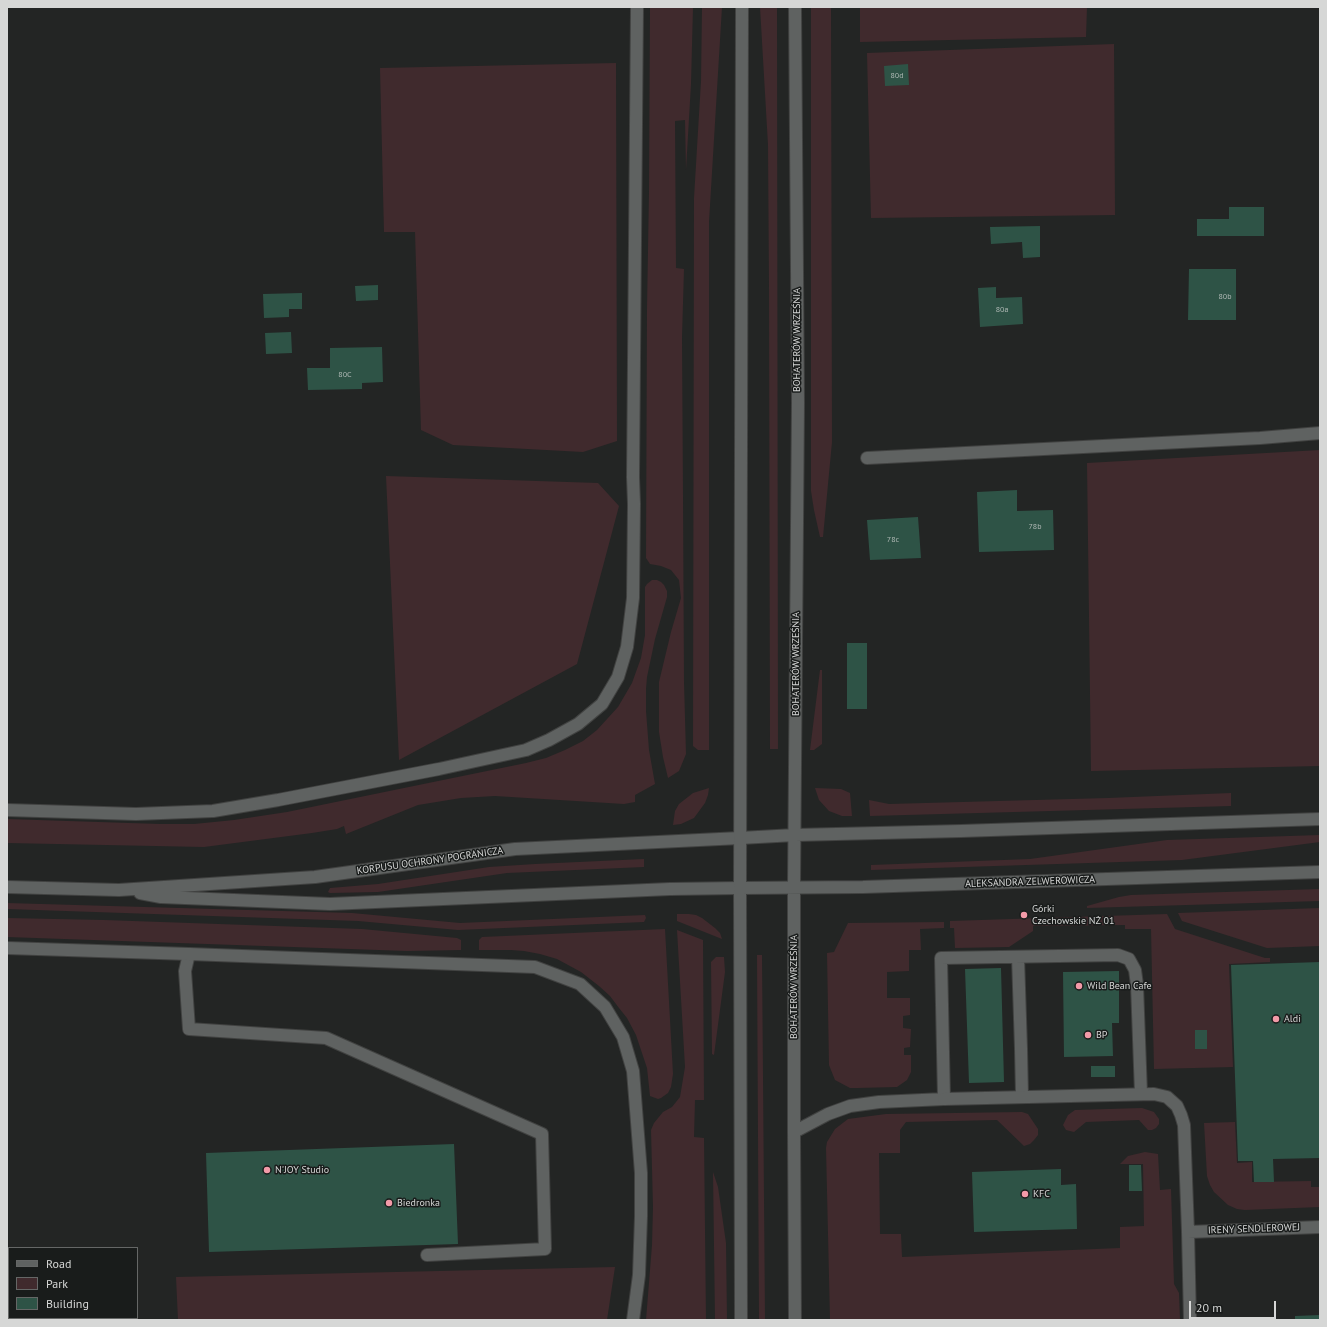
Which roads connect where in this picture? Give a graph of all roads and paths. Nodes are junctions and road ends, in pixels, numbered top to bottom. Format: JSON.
{"nodes":[{"id":1,"x":637,"y":7,"type":"edge"},
{"id":2,"x":742,"y":7,"type":"edge"},
{"id":3,"x":795,"y":7,"type":"edge"},
{"id":4,"x":1320,"y":433,"type":"edge"},
{"id":5,"x":867,"y":458,"type":"dead end"},
{"id":6,"x":7,"y":810,"type":"edge"},
{"id":7,"x":1320,"y":819,"type":"edge"},
{"id":8,"x":795,"y":835,"type":"junction"},
{"id":9,"x":740,"y":838,"type":"junction"},
{"id":10,"x":1320,"y":872,"type":"edge"},
{"id":11,"x":7,"y":887,"type":"edge"},
{"id":12,"x":740,"y":888,"type":"junction"},
{"id":13,"x":794,"y":888,"type":"junction"},
{"id":14,"x":119,"y":890,"type":"junction"},
{"id":15,"x":7,"y":948,"type":"edge"},
{"id":16,"x":189,"y":954,"type":"junction"},
{"id":17,"x":1018,"y":957,"type":"junction"},
{"id":18,"x":1140,"y":1094,"type":"junction"},
{"id":19,"x":1022,"y":1096,"type":"junction"},
{"id":20,"x":944,"y":1099,"type":"junction"},
{"id":21,"x":794,"y":1132,"type":"junction"},
{"id":22,"x":1320,"y":1227,"type":"edge"},
{"id":23,"x":1188,"y":1232,"type":"junction"},
{"id":24,"x":427,"y":1255,"type":"dead end"},
{"id":25,"x":633,"y":1320,"type":"edge"},
{"id":26,"x":741,"y":1320,"type":"edge"},
{"id":27,"x":795,"y":1320,"type":"edge"},
{"id":28,"x":1190,"y":1320,"type":"edge"}],
"edges":[{"from":1,"to":6,"type":"street"},
{"from":2,"to":9,"type":"street"},
{"from":3,"to":8,"type":"street","name":"BOHATERÓW WRZEŚNIA"},
{"from":4,"to":5,"type":"street"},
{"from":7,"to":8,"type":"street"},
{"from":8,"to":9,"type":"street"},
{"from":8,"to":13,"type":"street","name":"BOHATERÓW WRZEŚNIA"},
{"from":9,"to":12,"type":"street"},
{"from":9,"to":14,"type":"street","name":"KORPUSU OCHRONY POGRANICZA"},
{"from":10,"to":13,"type":"street","name":"ALEKSANDRA ZELWEROWICZA"},
{"from":11,"to":14,"type":"street","name":"KORPUSU OCHRONY POGRANICZA"},
{"from":12,"to":13,"type":"street","name":"ALEKSANDRA ZELWEROWICZA"},
{"from":12,"to":14,"type":"street","name":"KORPUSU OCHRONY POGRANICZA"},
{"from":12,"to":26,"type":"street"},
{"from":13,"to":21,"type":"street","name":"BOHATERÓW WRZEŚNIA"},
{"from":15,"to":16,"type":"street"},
{"from":16,"to":24,"type":"street"},
{"from":16,"to":25,"type":"street"},
{"from":17,"to":18,"type":"street"},
{"from":17,"to":19,"type":"street"},
{"from":17,"to":20,"type":"street"},
{"from":18,"to":19,"type":"street"},
{"from":18,"to":23,"type":"street"},
{"from":19,"to":20,"type":"street"},
{"from":20,"to":21,"type":"street"},
{"from":21,"to":27,"type":"street","name":"BOHATERÓW WRZEŚNIA"},
{"from":22,"to":23,"type":"street","name":"IRENY SENDLEROWEJ"},
{"from":23,"to":28,"type":"street"}]}
